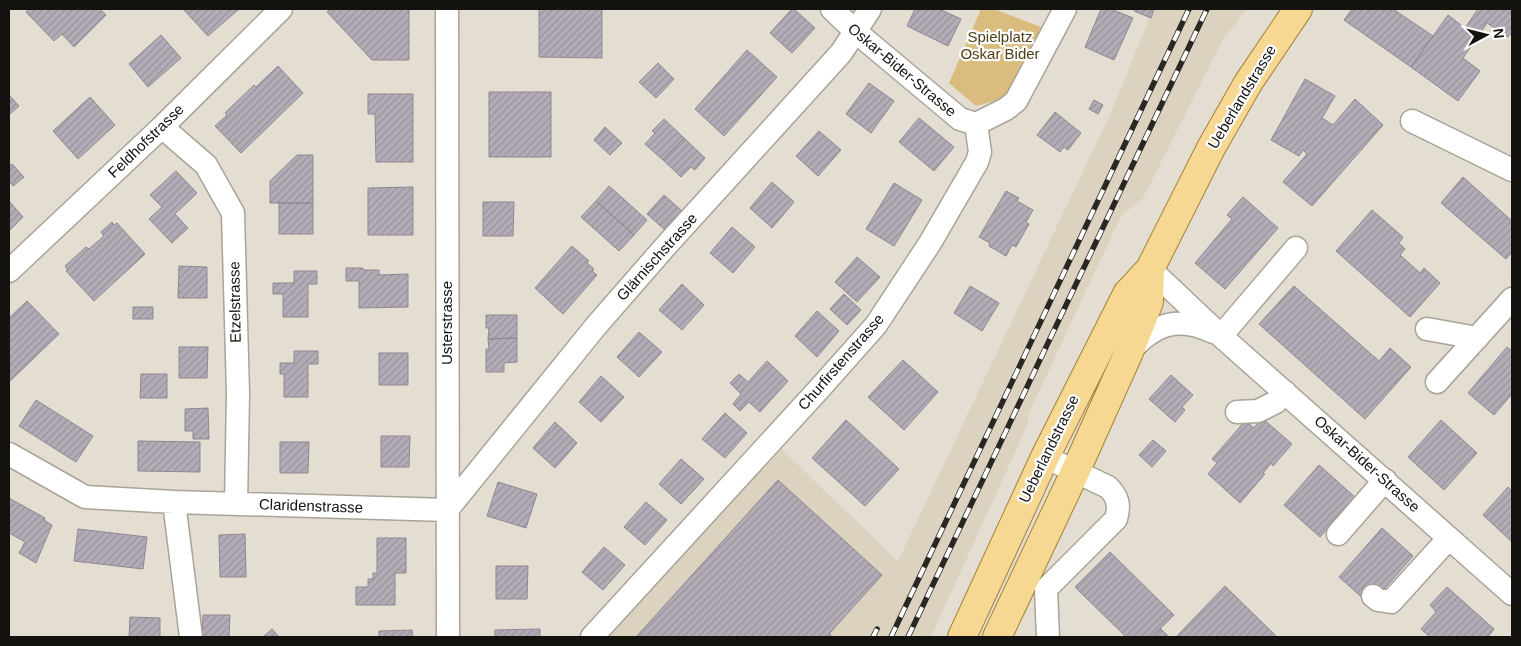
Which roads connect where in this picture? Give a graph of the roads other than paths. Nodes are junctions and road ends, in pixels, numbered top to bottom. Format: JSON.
{"nodes":[{"id":1,"x":281,"y":9,"type":"edge"},
{"id":2,"x":446,"y":9,"type":"edge"},
{"id":3,"x":832,"y":9,"type":"edge"},
{"id":4,"x":870,"y":9,"type":"edge"},
{"id":5,"x":1066,"y":9,"type":"edge"},
{"id":6,"x":1298,"y":9,"type":"edge"},
{"id":7,"x":856,"y":32,"type":"junction"},
{"id":8,"x":1412,"y":121,"type":"dead end"},
{"id":9,"x":976,"y":124,"type":"junction"},
{"id":10,"x":162,"y":127,"type":"junction"},
{"id":11,"x":1512,"y":170,"type":"edge"},
{"id":12,"x":1296,"y":248,"type":"dead end"},
{"id":13,"x":1150,"y":269,"type":"junction"},
{"id":14,"x":9,"y":270,"type":"edge"},
{"id":15,"x":1512,"y":299,"type":"edge"},
{"id":16,"x":1427,"y":329,"type":"dead end"},
{"id":17,"x":1221,"y":336,"type":"junction"},
{"id":18,"x":1477,"y":338,"type":"junction"},
{"id":19,"x":1128,"y":352,"type":"junction"},
{"id":20,"x":1437,"y":382,"type":"dead end"},
{"id":21,"x":1285,"y":392,"type":"junction"},
{"id":22,"x":1236,"y":412,"type":"dead end"},
{"id":23,"x":9,"y":454,"type":"edge"},
{"id":24,"x":1045,"y":457,"type":"junction"},
{"id":25,"x":1076,"y":470,"type":"junction"},
{"id":26,"x":1385,"y":480,"type":"junction"},
{"id":27,"x":174,"y":502,"type":"junction"},
{"id":28,"x":236,"y":504,"type":"junction"},
{"id":29,"x":447,"y":510,"type":"junction"},
{"id":30,"x":1338,"y":534,"type":"dead end"},
{"id":31,"x":1449,"y":538,"type":"junction"},
{"id":32,"x":1512,"y":594,"type":"edge"},
{"id":33,"x":1372,"y":596,"type":"dead end"},
{"id":34,"x":191,"y":637,"type":"edge"},
{"id":35,"x":448,"y":637,"type":"edge"},
{"id":36,"x":592,"y":637,"type":"edge"},
{"id":37,"x":962,"y":637,"type":"edge"},
{"id":38,"x":996,"y":637,"type":"edge"},
{"id":39,"x":1048,"y":637,"type":"edge"}],
"edges":[{"from":1,"to":10,"type":"street","name":"Feldhofstrasse"},
{"from":2,"to":29,"type":"street","name":"Usterstrasse"},
{"from":3,"to":7,"type":"street","name":"Oskar-Bider-Strasse"},
{"from":4,"to":7,"type":"street","name":"Glärnischstrasse"},
{"from":5,"to":9,"type":"street"},
{"from":6,"to":13,"type":"main road","name":"Ueberlandstrasse"},
{"from":7,"to":9,"type":"street","name":"Oskar-Bider-Strasse"},
{"from":7,"to":29,"type":"street","name":"Glärnischstrasse"},
{"from":8,"to":11,"type":"street"},
{"from":9,"to":36,"type":"street","name":"Churfirstenstrasse"},
{"from":10,"to":14,"type":"street","name":"Feldhofstrasse"},
{"from":10,"to":28,"type":"street","name":"Etzelstrasse"},
{"from":12,"to":17,"type":"street"},
{"from":13,"to":17,"type":"street","name":"Oskar-Bider-Strasse"},
{"from":13,"to":19,"type":"main road","name":"Ueberlandstrasse"},
{"from":13,"to":24,"type":"main road","name":"Ueberlandstrasse"},
{"from":15,"to":18,"type":"street"},
{"from":16,"to":18,"type":"street"},
{"from":17,"to":19,"type":"street","name":"Oskar-Bider-Strasse"},
{"from":17,"to":21,"type":"street","name":"Oskar-Bider-Strasse"},
{"from":18,"to":20,"type":"street"},
{"from":19,"to":25,"type":"main road","name":"Ueberlandstrasse"},
{"from":21,"to":22,"type":"street"},
{"from":21,"to":26,"type":"street","name":"Oskar-Bider-Strasse"},
{"from":23,"to":27,"type":"street","name":"Claridenstrasse"},
{"from":24,"to":25,"type":"street"},
{"from":24,"to":37,"type":"main road","name":"Ueberlandstrasse"},
{"from":25,"to":38,"type":"main road","name":"Ueberlandstrasse"},
{"from":25,"to":39,"type":"street"},
{"from":26,"to":30,"type":"street"},
{"from":26,"to":31,"type":"street","name":"Oskar-Bider-Strasse"},
{"from":27,"to":28,"type":"street","name":"Claridenstrasse"},
{"from":27,"to":34,"type":"street"},
{"from":28,"to":29,"type":"street","name":"Claridenstrasse"},
{"from":29,"to":35,"type":"street","name":"Usterstrasse"},
{"from":31,"to":32,"type":"street","name":"Oskar-Bider-Strasse"},
{"from":31,"to":33,"type":"street"}]}
